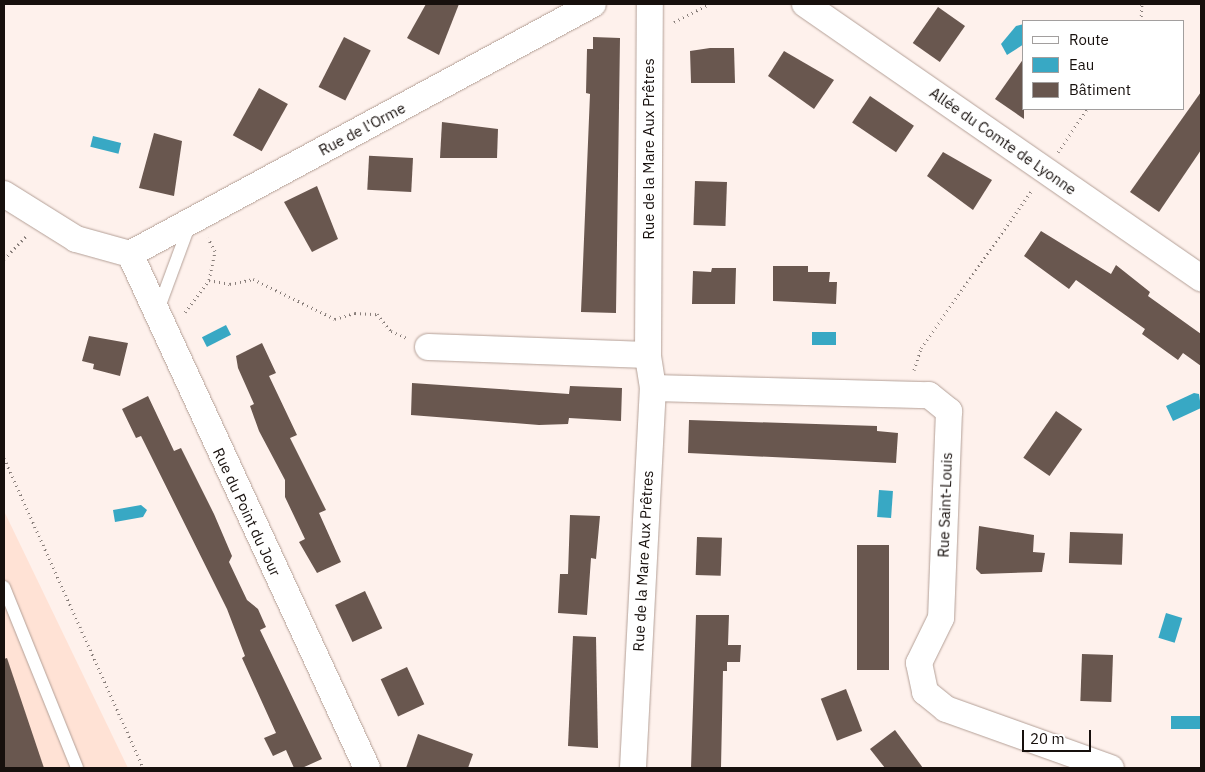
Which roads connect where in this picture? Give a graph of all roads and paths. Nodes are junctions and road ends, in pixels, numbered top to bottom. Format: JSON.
{"nodes":[{"id":1,"x":593,"y":4,"type":"edge"},
{"id":2,"x":650,"y":4,"type":"edge"},
{"id":3,"x":709,"y":4,"type":"edge"},
{"id":4,"x":805,"y":4,"type":"edge"},
{"id":5,"x":1142,"y":4,"type":"edge"},
{"id":6,"x":1141,"y":20,"type":"edge"},
{"id":7,"x":650,"y":36,"type":"junction"},
{"id":8,"x":1086,"y":110,"type":"edge"},
{"id":9,"x":1046,"y":170,"type":"junction"},
{"id":10,"x":4,"y":194,"type":"edge"},
{"id":11,"x":41,"y":220,"type":"junction"},
{"id":12,"x":193,"y":220,"type":"junction"},
{"id":13,"x":130,"y":254,"type":"junction"},
{"id":14,"x":4,"y":260,"type":"edge"},
{"id":15,"x":1201,"y":278,"type":"edge"},
{"id":16,"x":210,"y":280,"type":"junction"},
{"id":17,"x":159,"y":321,"type":"junction"},
{"id":18,"x":428,"y":347,"type":"joint"},
{"id":19,"x":648,"y":354,"type":"junction"},
{"id":20,"x":652,"y":388,"type":"junction"},
{"id":21,"x":906,"y":394,"type":"junction"},
{"id":22,"x":4,"y":458,"type":"edge"},
{"id":23,"x":4,"y":587,"type":"edge"},
{"id":24,"x":77,"y":768,"type":"edge"},
{"id":25,"x":143,"y":768,"type":"edge"},
{"id":26,"x":367,"y":768,"type":"edge"},
{"id":27,"x":632,"y":768,"type":"edge"},
{"id":28,"x":1111,"y":768,"type":"edge"}],
"edges":[{"from":1,"to":12,"type":"street","name":"Rue de l'Orme"},
{"from":2,"to":7,"type":"street","name":"Rue de la Mare Aux Prêtres"},
{"from":3,"to":7,"type":"path"},
{"from":4,"to":9,"type":"street","name":"Allée du Comte de Lyonne"},
{"from":5,"to":6,"type":"path"},
{"from":7,"to":19,"type":"street","name":"Rue de la Mare Aux Prêtres"},
{"from":8,"to":9,"type":"path"},
{"from":9,"to":15,"type":"street","name":"Allée du Comte de Lyonne"},
{"from":9,"to":21,"type":"path"},
{"from":10,"to":11,"type":"street"},
{"from":11,"to":13,"type":"street"},
{"from":11,"to":14,"type":"path"},
{"from":12,"to":13,"type":"street","name":"Rue de l'Orme"},
{"from":12,"to":16,"type":"path"},
{"from":12,"to":17,"type":"lane"},
{"from":13,"to":17,"type":"street","name":"Rue du Point du Jour"},
{"from":16,"to":17,"type":"path"},
{"from":16,"to":18,"type":"path"},
{"from":17,"to":26,"type":"street","name":"Rue du Point du Jour"},
{"from":18,"to":19,"type":"street"},
{"from":19,"to":20,"type":"street","name":"Rue de la Mare Aux Prêtres"},
{"from":20,"to":21,"type":"street","name":"Rue Saint-Louis"},
{"from":20,"to":27,"type":"street","name":"Rue de la Mare Aux Prêtres"},
{"from":21,"to":28,"type":"street","name":"Rue Saint-Louis"},
{"from":22,"to":25,"type":"path"},
{"from":23,"to":24,"type":"lane"}]}
